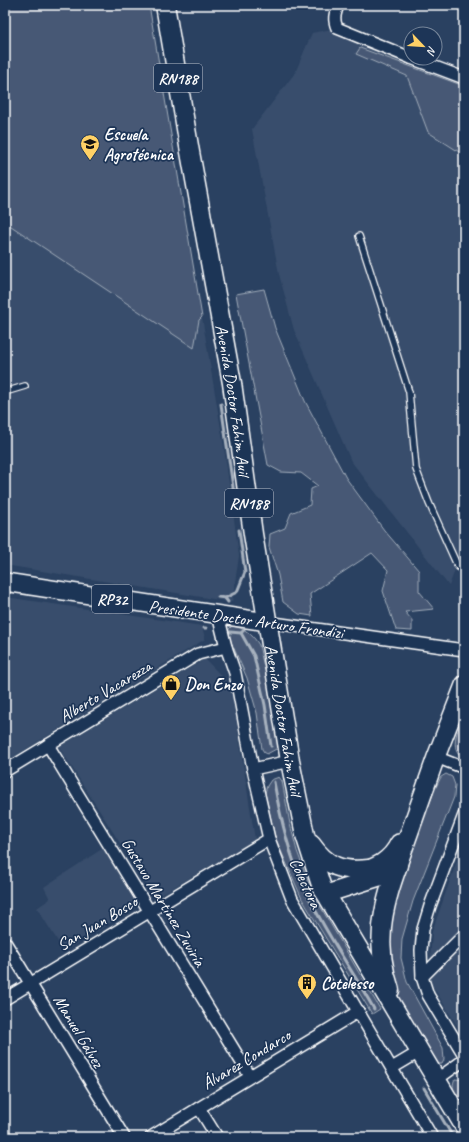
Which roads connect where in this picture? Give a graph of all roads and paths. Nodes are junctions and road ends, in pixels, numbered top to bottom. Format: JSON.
{"nodes":[{"id":1,"x":165,"y":5,"type":"edge"},
{"id":2,"x":338,"y":5,"type":"edge"},
{"id":3,"x":403,"y":55,"type":"edge"},
{"id":4,"x":432,"y":66,"type":"edge"},
{"id":5,"x":464,"y":78,"type":"edge"},
{"id":6,"x":359,"y":236,"type":"dead end"},
{"id":7,"x":26,"y":386,"type":"dead end"},
{"id":8,"x":5,"y":392,"type":"edge"},
{"id":9,"x":464,"y":573,"type":"edge"},
{"id":10,"x":5,"y":582,"type":"edge"},
{"id":11,"x":218,"y":616,"type":"junction"},
{"id":12,"x":267,"y":622,"type":"junction"},
{"id":13,"x":226,"y":647,"type":"junction"},
{"id":14,"x":464,"y":650,"type":"edge"},
{"id":15,"x":464,"y":685,"type":"edge"},
{"id":16,"x":48,"y":745,"type":"junction"},
{"id":17,"x":436,"y":757,"type":"junction"},
{"id":18,"x":290,"y":761,"type":"junction"},
{"id":19,"x":464,"y":768,"type":"edge"},
{"id":20,"x":253,"y":769,"type":"junction"},
{"id":21,"x":5,"y":771,"type":"edge"},
{"id":22,"x":464,"y":814,"type":"edge"},
{"id":23,"x":305,"y":836,"type":"junction"},
{"id":24,"x":269,"y":839,"type":"junction"},
{"id":25,"x":398,"y":865,"type":"junction"},
{"id":26,"x":369,"y":869,"type":"junction"},
{"id":27,"x":324,"y":891,"type":"junction"},
{"id":28,"x":149,"y":910,"type":"junction"},
{"id":29,"x":464,"y":935,"type":"edge"},
{"id":30,"x":5,"y":942,"type":"edge"},
{"id":31,"x":422,"y":977,"type":"junction"},
{"id":32,"x":30,"y":983,"type":"junction"},
{"id":33,"x":5,"y":999,"type":"edge"},
{"id":34,"x":359,"y":1011,"type":"junction"},
{"id":35,"x":403,"y":1024,"type":"junction"},
{"id":36,"x":419,"y":1052,"type":"junction"},
{"id":37,"x":464,"y":1055,"type":"edge"},
{"id":38,"x":464,"y":1060,"type":"edge"},
{"id":39,"x":392,"y":1068,"type":"junction"},
{"id":40,"x":250,"y":1076,"type":"junction"},
{"id":41,"x":436,"y":1080,"type":"junction"},
{"id":42,"x":199,"y":1108,"type":"junction"},
{"id":43,"x":464,"y":1126,"type":"edge"},
{"id":44,"x":124,"y":1137,"type":"edge"},
{"id":45,"x":151,"y":1137,"type":"edge"},
{"id":46,"x":217,"y":1137,"type":"edge"},
{"id":47,"x":432,"y":1137,"type":"edge"}],
"edges":[{"from":1,"to":12,"type":"highway","name":"Avenida Doctor Fahim Auil","number":"RN188"},
{"from":2,"to":3,"type":"street"},
{"from":4,"to":5,"type":"street"},
{"from":6,"to":9,"type":"lane"},
{"from":7,"to":8,"type":"lane"},
{"from":10,"to":11,"type":"main road","name":"Presidente Doctor Arturo Frondizi","number":"RP32"},
{"from":11,"to":12,"type":"main road","name":"Presidente Doctor Arturo Frondizi","number":"RP32"},
{"from":11,"to":13,"type":"street","name":"Colectora"},
{"from":12,"to":14,"type":"street","name":"Presidente Doctor Arturo Frondizi"},
{"from":12,"to":18,"type":"highway","name":"Avenida Doctor Fahim Auil","number":"RN188"},
{"from":13,"to":16,"type":"street","name":"Alberto Vacarezza"},
{"from":13,"to":20,"type":"street","name":"Colectora"},
{"from":15,"to":17,"type":"main road"},
{"from":16,"to":21,"type":"street","name":"Alberto Vacarezza"},
{"from":16,"to":28,"type":"street","name":"Gustavo Martínez Zuviría"},
{"from":17,"to":19,"type":"street"},
{"from":17,"to":25,"type":"main road"},
{"from":17,"to":26,"type":"main road"},
{"from":18,"to":20,"type":"street"},
{"from":18,"to":23,"type":"highway","name":"Avenida Doctor Fahim Auil","number":"RN188"},
{"from":20,"to":24,"type":"street","name":"Colectora"},
{"from":22,"to":31,"type":"street"},
{"from":23,"to":26,"type":"highway"},
{"from":23,"to":27,"type":"highway","name":"Avenida Doctor Fahim Auil","number":"RN188"},
{"from":24,"to":28,"type":"street","name":"San Juan Bosco"},
{"from":24,"to":34,"type":"street","name":"Colectora"},
{"from":25,"to":27,"type":"main road"},
{"from":25,"to":35,"type":"highway"},
{"from":26,"to":27,"type":"main road"},
{"from":27,"to":35,"type":"highway","number":"RN188"},
{"from":28,"to":32,"type":"street","name":"San Juan Bosco"},
{"from":28,"to":40,"type":"street","name":"Gustavo Martínez Zuviría"},
{"from":29,"to":31,"type":"street"},
{"from":30,"to":32,"type":"street","name":"Manuel Gálvez"},
{"from":31,"to":37,"type":"street"},
{"from":32,"to":33,"type":"street","name":"San Juan Bosco"},
{"from":32,"to":44,"type":"street","name":"Manuel Gálvez"},
{"from":34,"to":39,"type":"street","name":"Colectora"},
{"from":34,"to":40,"type":"street","name":"Álvarez Condarco"},
{"from":35,"to":36,"type":"highway","number":"RN188"},
{"from":36,"to":39,"type":"street"},
{"from":36,"to":41,"type":"highway","number":"RN188"},
{"from":38,"to":41,"type":"street"},
{"from":39,"to":47,"type":"street","name":"Colectora"},
{"from":40,"to":42,"type":"street","name":"Álvarez Condarco"},
{"from":41,"to":43,"type":"highway","number":"RN188"},
{"from":42,"to":45,"type":"street","name":"Álvarez Condarco"},
{"from":42,"to":46,"type":"street"}]}
